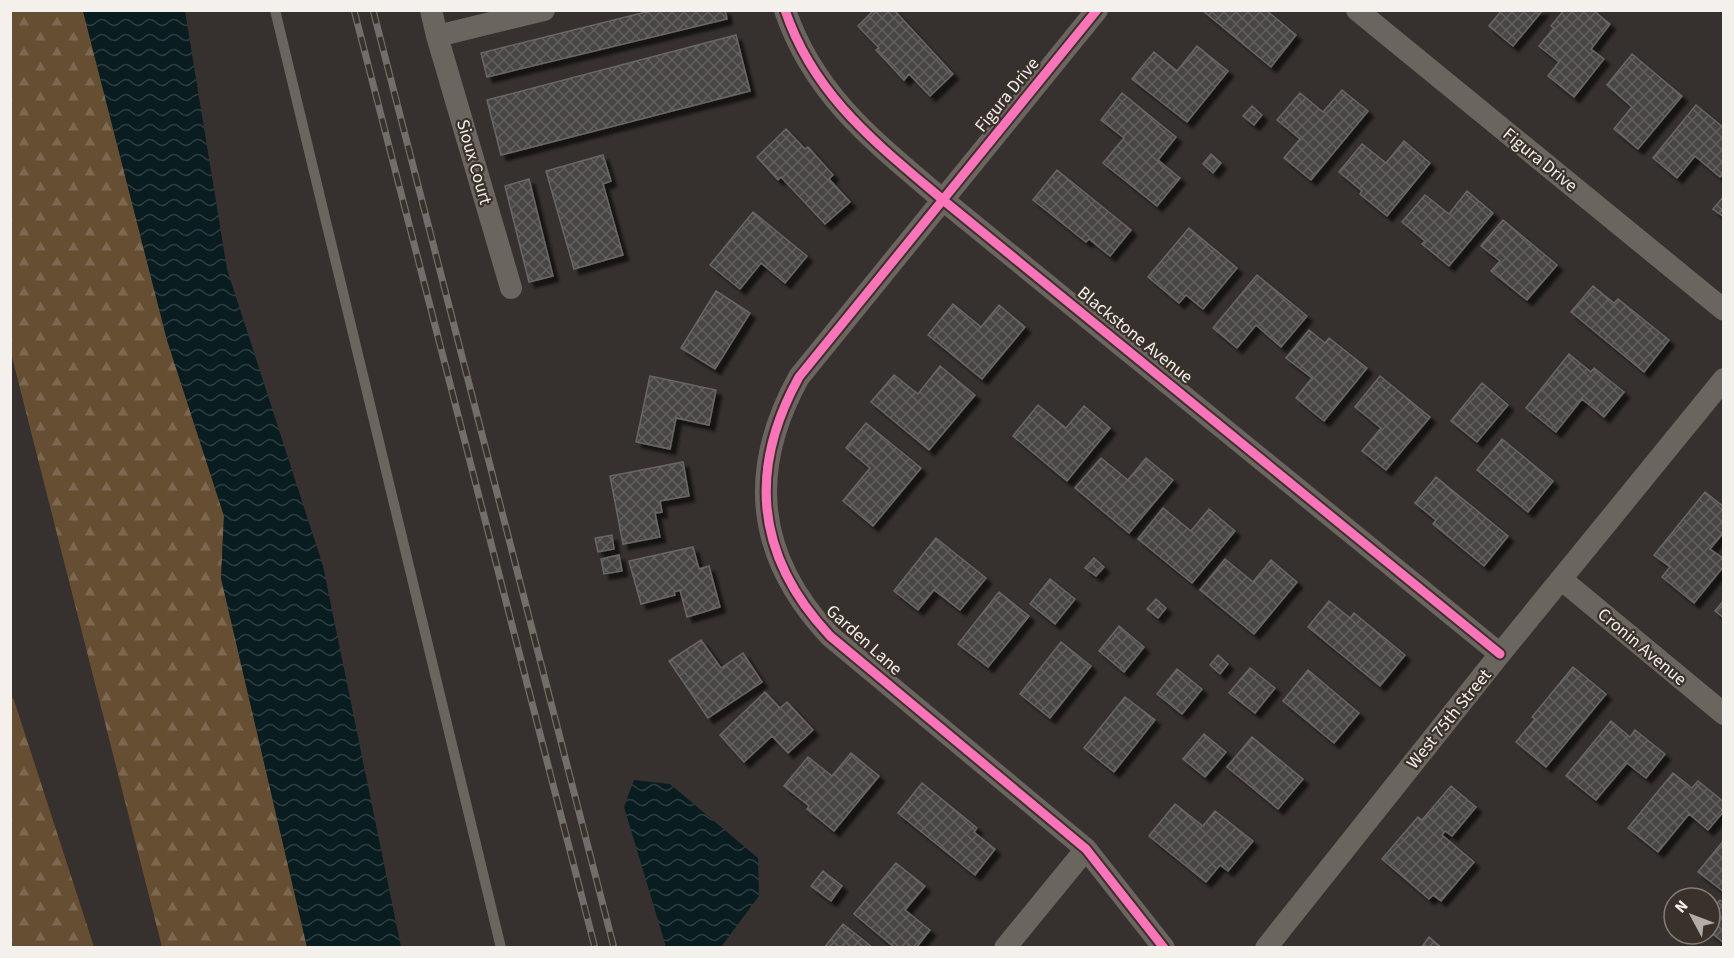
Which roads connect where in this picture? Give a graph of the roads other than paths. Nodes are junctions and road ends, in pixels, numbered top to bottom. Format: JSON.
{"nodes":[{"id":1,"x":275,"y":10,"type":"edge"},
{"id":2,"x":431,"y":10,"type":"edge"},
{"id":3,"x":543,"y":10,"type":"edge"},
{"id":4,"x":784,"y":10,"type":"edge"},
{"id":5,"x":1097,"y":10,"type":"edge"},
{"id":6,"x":1358,"y":10,"type":"edge"},
{"id":7,"x":437,"y":36,"type":"junction"},
{"id":8,"x":943,"y":200,"type":"junction"},
{"id":9,"x":511,"y":288,"type":"dead end"},
{"id":10,"x":1724,"y":310,"type":"edge"},
{"id":11,"x":1724,"y":379,"type":"edge"},
{"id":12,"x":1561,"y":579,"type":"junction"},
{"id":13,"x":1500,"y":654,"type":"junction"},
{"id":14,"x":1724,"y":714,"type":"edge"},
{"id":15,"x":1086,"y":849,"type":"junction"},
{"id":16,"x":501,"y":948,"type":"edge"},
{"id":17,"x":1005,"y":948,"type":"edge"},
{"id":18,"x":1164,"y":948,"type":"edge"},
{"id":19,"x":1266,"y":948,"type":"edge"}],
"edges":[{"from":1,"to":16,"type":"lane"},
{"from":2,"to":7,"type":"street","name":"Sioux Court"},
{"from":3,"to":7,"type":"street"},
{"from":4,"to":8,"type":"street","name":"Blackstone Avenue"},
{"from":5,"to":8,"type":"street","name":"Figura Drive"},
{"from":6,"to":10,"type":"street","name":"Figura Drive"},
{"from":7,"to":9,"type":"street","name":"Sioux Court"},
{"from":8,"to":13,"type":"street","name":"Blackstone Avenue"},
{"from":8,"to":15,"type":"street","name":"Garden Lane"},
{"from":11,"to":12,"type":"street","name":"West 75th Street"},
{"from":12,"to":13,"type":"street","name":"West 75th Street"},
{"from":12,"to":14,"type":"street","name":"Cronin Avenue"},
{"from":13,"to":19,"type":"street","name":"West 75th Street"},
{"from":15,"to":17,"type":"street"},
{"from":15,"to":18,"type":"street","name":"Garden Lane"}]}
